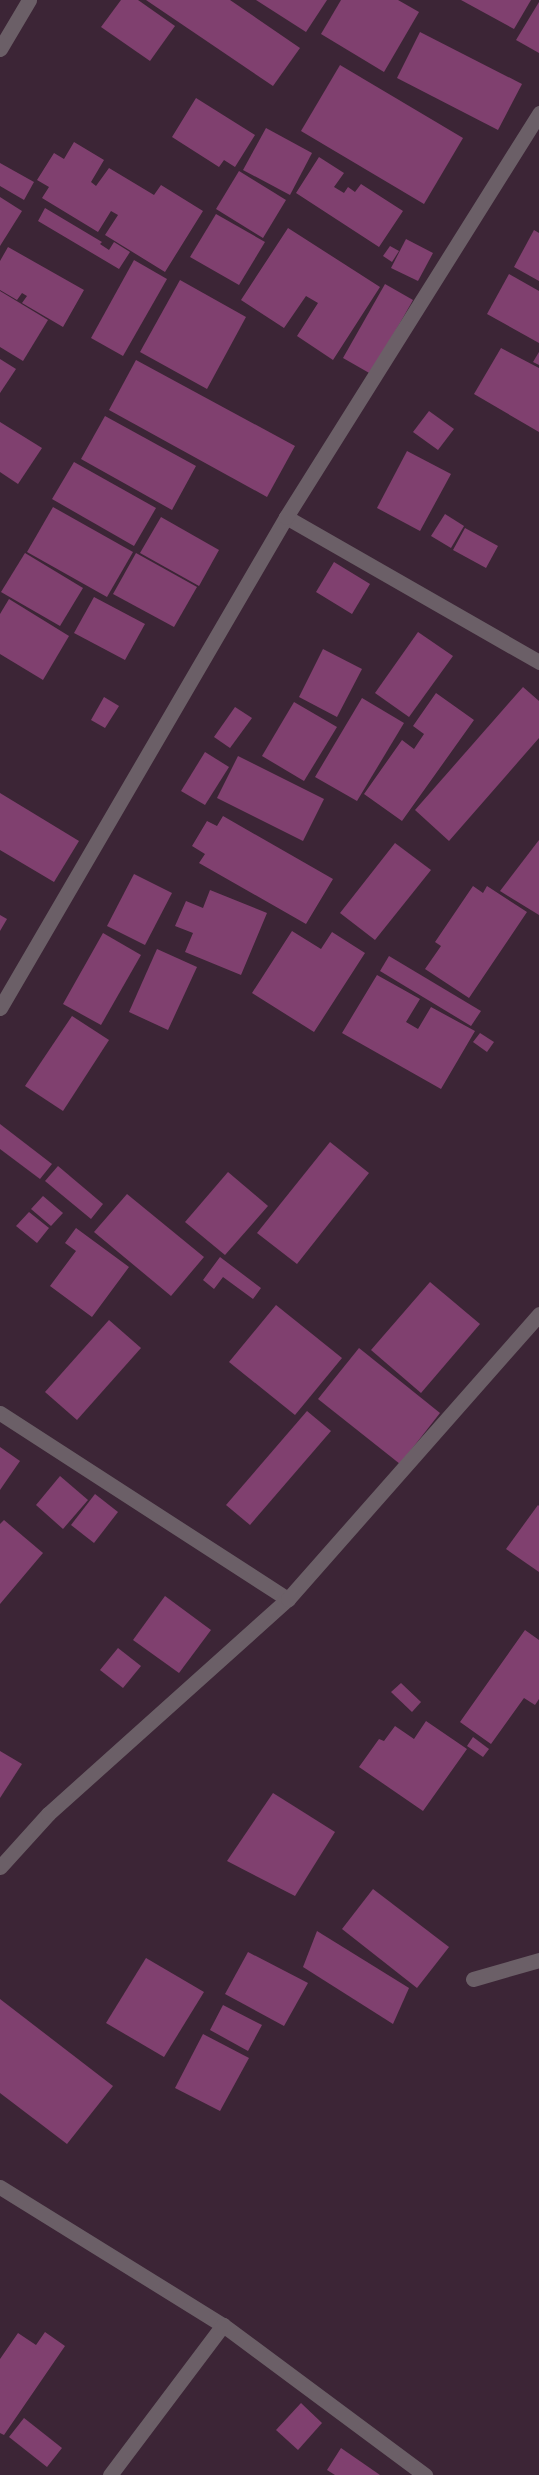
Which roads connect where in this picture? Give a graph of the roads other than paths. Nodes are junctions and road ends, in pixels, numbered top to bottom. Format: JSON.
{"nodes":[{"id":1,"x":28,"y":0,"type":"edge"},
{"id":2,"x":0,"y":50,"type":"edge"},
{"id":3,"x":539,"y":113,"type":"edge"},
{"id":4,"x":286,"y":517,"type":"junction"},
{"id":5,"x":539,"y":662,"type":"edge"},
{"id":6,"x":0,"y":1008,"type":"edge"},
{"id":7,"x":539,"y":1314,"type":"edge"},
{"id":8,"x":0,"y":1413,"type":"edge"},
{"id":9,"x":288,"y":1599,"type":"junction"},
{"id":10,"x":0,"y":1867,"type":"edge"},
{"id":11,"x":539,"y":1960,"type":"edge"},
{"id":12,"x":473,"y":1979,"type":"dead end"},
{"id":13,"x":0,"y":2187,"type":"edge"},
{"id":14,"x":223,"y":2325,"type":"junction"},
{"id":15,"x":110,"y":2475,"type":"edge"},
{"id":16,"x":424,"y":2475,"type":"edge"}],
"edges":[{"from":1,"to":2,"type":"street"},
{"from":3,"to":4,"type":"street"},
{"from":4,"to":5,"type":"street"},
{"from":4,"to":6,"type":"street"},
{"from":7,"to":9,"type":"street"},
{"from":8,"to":9,"type":"street"},
{"from":9,"to":10,"type":"street"},
{"from":11,"to":12,"type":"street"},
{"from":13,"to":14,"type":"street"},
{"from":14,"to":15,"type":"street"},
{"from":14,"to":16,"type":"street"}]}
